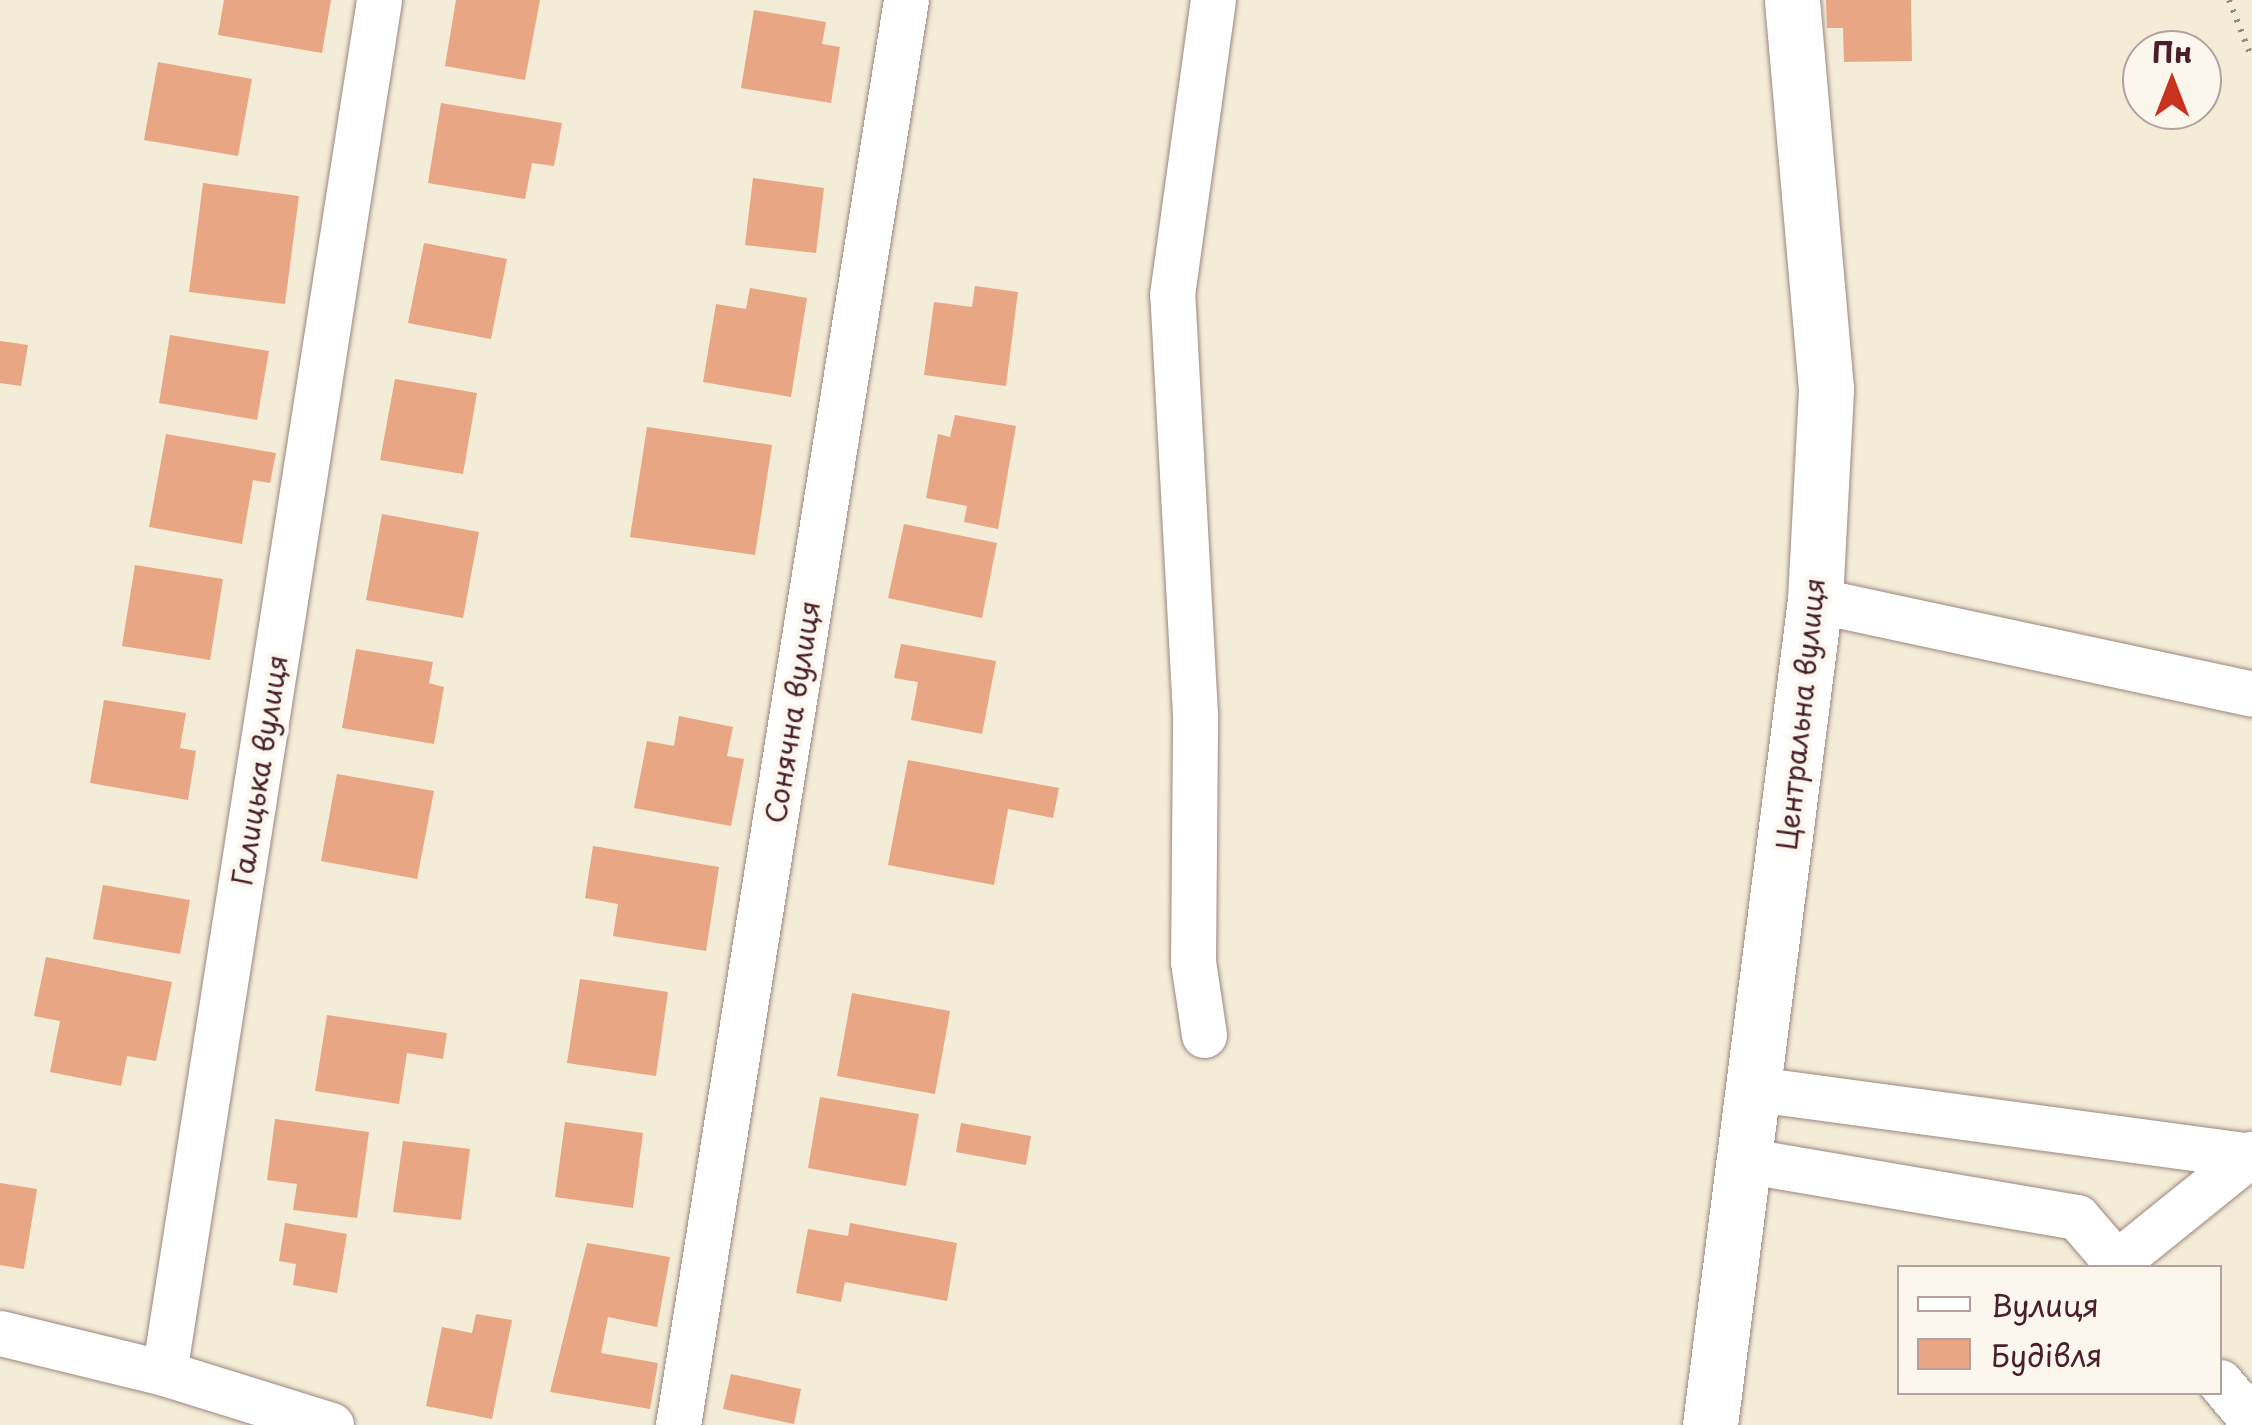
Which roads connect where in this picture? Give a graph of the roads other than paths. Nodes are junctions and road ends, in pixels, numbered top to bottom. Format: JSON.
{"nodes":[{"id":1,"x":379,"y":0,"type":"edge"},
{"id":2,"x":906,"y":0,"type":"edge"},
{"id":3,"x":1214,"y":0,"type":"edge"},
{"id":4,"x":1792,"y":0,"type":"edge"},
{"id":5,"x":1814,"y":600,"type":"junction"},
{"id":6,"x":2252,"y":694,"type":"edge"},
{"id":7,"x":1204,"y":1034,"type":"dead end"},
{"id":8,"x":1756,"y":1088,"type":"junction"},
{"id":9,"x":2251,"y":1155,"type":"edge"},
{"id":10,"x":1750,"y":1161,"type":"junction"},
{"id":11,"x":2118,"y":1265,"type":"edge"},
{"id":12,"x":0,"y":1333,"type":"edge"},
{"id":13,"x":164,"y":1373,"type":"junction"},
{"id":14,"x":2222,"y":1384,"type":"edge"},
{"id":15,"x":2252,"y":1420,"type":"edge"},
{"id":16,"x":331,"y":1425,"type":"edge"},
{"id":17,"x":678,"y":1425,"type":"edge"},
{"id":18,"x":1710,"y":1425,"type":"edge"}],
"edges":[{"from":1,"to":13,"type":"street","name":"Галицька вулиця"},
{"from":2,"to":17,"type":"street","name":"Сонячна вулиця"},
{"from":3,"to":7,"type":"street"},
{"from":4,"to":5,"type":"main road","name":"Центральна вулиця"},
{"from":5,"to":6,"type":"street"},
{"from":5,"to":8,"type":"main road","name":"Центральна вулиця"},
{"from":8,"to":9,"type":"street"},
{"from":8,"to":10,"type":"main road","name":"Центральна вулиця"},
{"from":9,"to":11,"type":"street"},
{"from":10,"to":11,"type":"street"},
{"from":10,"to":18,"type":"main road","name":"Центральна вулиця"},
{"from":12,"to":13,"type":"street"},
{"from":13,"to":16,"type":"street"},
{"from":14,"to":15,"type":"street"}]}
